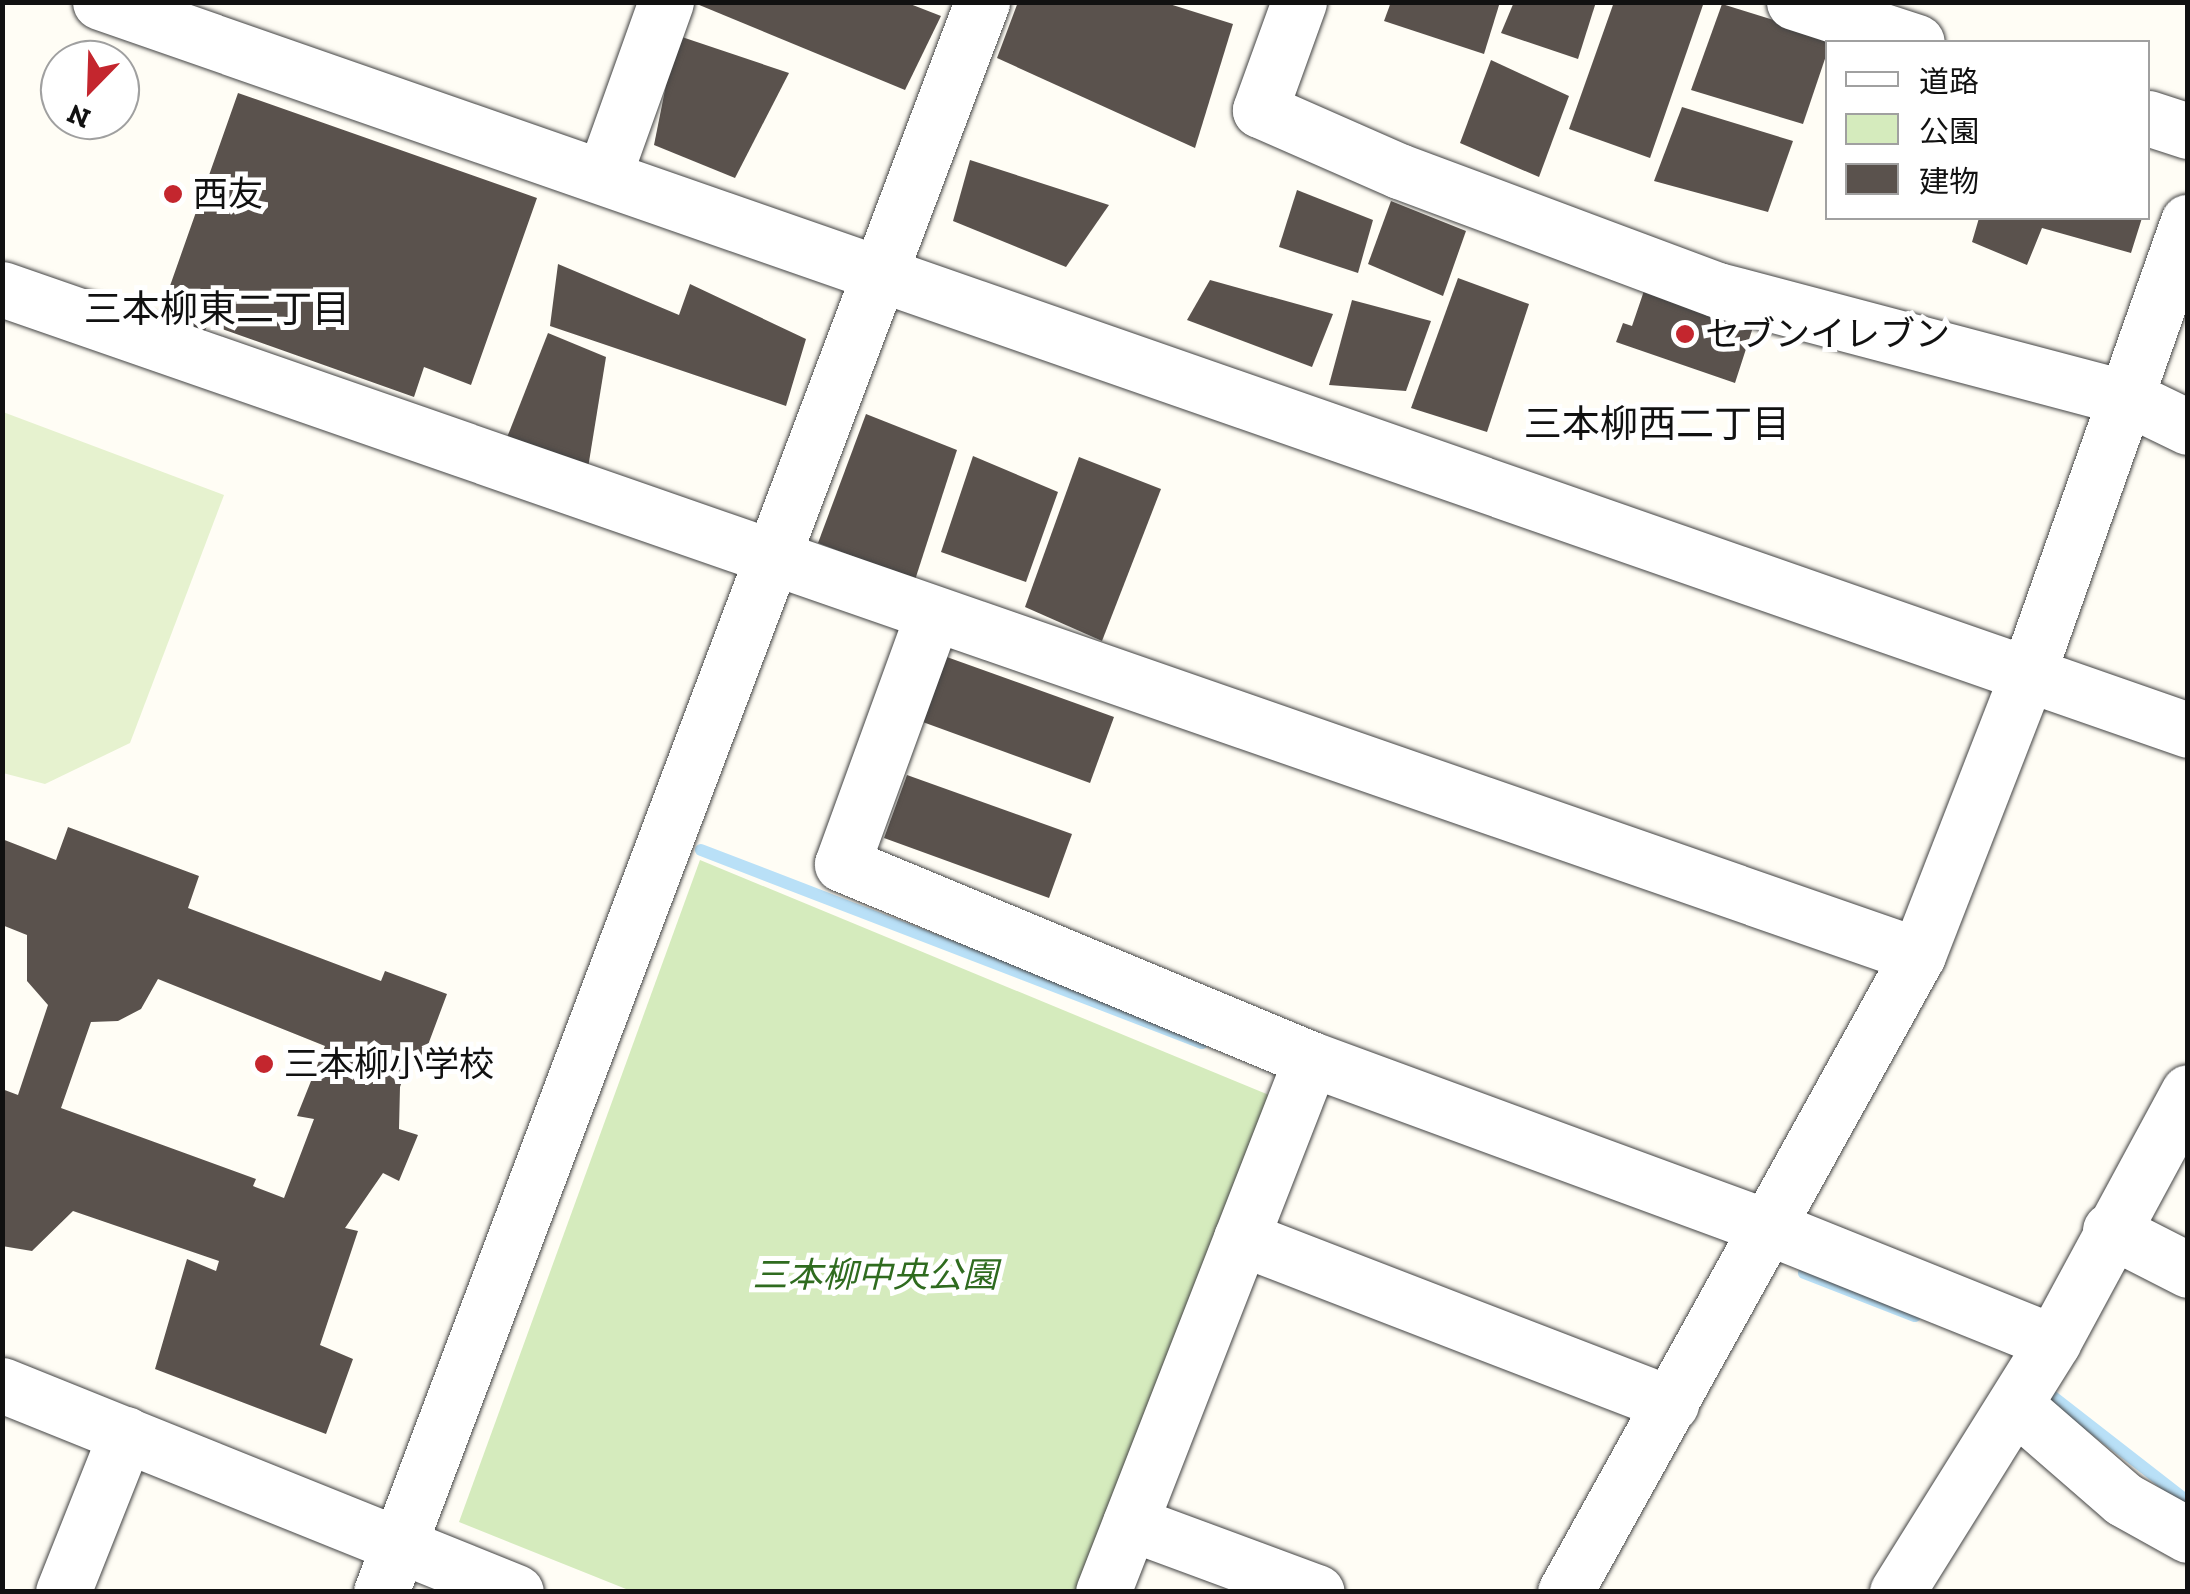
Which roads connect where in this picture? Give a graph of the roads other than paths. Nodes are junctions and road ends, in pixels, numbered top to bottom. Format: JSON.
{"nodes":[{"id":1,"x":100,"y":2,"type":"edge"},
{"id":2,"x":666,"y":2,"type":"edge"},
{"id":3,"x":982,"y":2,"type":"edge"},
{"id":4,"x":1299,"y":2,"type":"edge"},
{"id":5,"x":1794,"y":2,"type":"edge"},
{"id":6,"x":1911,"y":40,"type":"edge"},
{"id":7,"x":2150,"y":119,"type":"edge"},
{"id":8,"x":2188,"y":130,"type":"edge"},
{"id":9,"x":604,"y":176,"type":"junction"},
{"id":10,"x":2188,"y":222,"type":"edge"},
{"id":11,"x":882,"y":271,"type":"junction"},
{"id":12,"x":2,"y":290,"type":"edge"},
{"id":13,"x":2128,"y":398,"type":"junction"},
{"id":14,"x":2188,"y":427,"type":"edge"},
{"id":15,"x":775,"y":562,"type":"junction"},
{"id":16,"x":934,"y":614,"type":"junction"},
{"id":17,"x":2027,"y":676,"type":"junction"},
{"id":18,"x":2188,"y":730,"type":"edge"},
{"id":19,"x":1918,"y":955,"type":"junction"},
{"id":20,"x":1311,"y":1058,"type":"junction"},
{"id":21,"x":2183,"y":1112,"type":"edge"},
{"id":22,"x":1770,"y":1228,"type":"junction"},
{"id":23,"x":2110,"y":1230,"type":"junction"},
{"id":24,"x":1241,"y":1238,"type":"junction"},
{"id":25,"x":2188,"y":1270,"type":"edge"},
{"id":26,"x":2053,"y":1342,"type":"junction"},
{"id":27,"x":2,"y":1385,"type":"edge"},
{"id":28,"x":1671,"y":1404,"type":"junction"},
{"id":29,"x":2016,"y":1406,"type":"junction"},
{"id":30,"x":126,"y":1434,"type":"junction"},
{"id":31,"x":1130,"y":1523,"type":"junction"},
{"id":32,"x":2188,"y":1535,"type":"edge"},
{"id":33,"x":389,"y":1569,"type":"edge"},
{"id":34,"x":63,"y":1592,"type":"edge"},
{"id":35,"x":516,"y":1592,"type":"edge"},
{"id":36,"x":1103,"y":1592,"type":"edge"},
{"id":37,"x":1317,"y":1592,"type":"edge"},
{"id":38,"x":1564,"y":1592,"type":"edge"},
{"id":39,"x":1897,"y":1592,"type":"edge"}],
"edges":[{"from":1,"to":9,"type":"street"},
{"from":2,"to":9,"type":"street"},
{"from":3,"to":11,"type":"street"},
{"from":4,"to":13,"type":"street"},
{"from":5,"to":6,"type":"street"},
{"from":7,"to":8,"type":"street"},
{"from":9,"to":11,"type":"street"},
{"from":10,"to":13,"type":"street"},
{"from":11,"to":15,"type":"street"},
{"from":11,"to":17,"type":"street"},
{"from":12,"to":15,"type":"street"},
{"from":13,"to":14,"type":"street"},
{"from":13,"to":17,"type":"street"},
{"from":15,"to":16,"type":"street"},
{"from":15,"to":33,"type":"street"},
{"from":16,"to":19,"type":"street"},
{"from":16,"to":20,"type":"street"},
{"from":17,"to":18,"type":"street"},
{"from":17,"to":19,"type":"street"},
{"from":19,"to":22,"type":"street"},
{"from":20,"to":22,"type":"street"},
{"from":20,"to":24,"type":"street"},
{"from":21,"to":23,"type":"street"},
{"from":22,"to":26,"type":"street"},
{"from":22,"to":28,"type":"street"},
{"from":23,"to":25,"type":"street"},
{"from":23,"to":26,"type":"street"},
{"from":24,"to":28,"type":"street"},
{"from":24,"to":31,"type":"street"},
{"from":26,"to":29,"type":"street"},
{"from":27,"to":30,"type":"street"},
{"from":28,"to":38,"type":"street"},
{"from":29,"to":32,"type":"street"},
{"from":29,"to":39,"type":"street"},
{"from":30,"to":33,"type":"street"},
{"from":30,"to":34,"type":"street"},
{"from":31,"to":36,"type":"street"},
{"from":31,"to":37,"type":"street"},
{"from":33,"to":35,"type":"street"}]}
